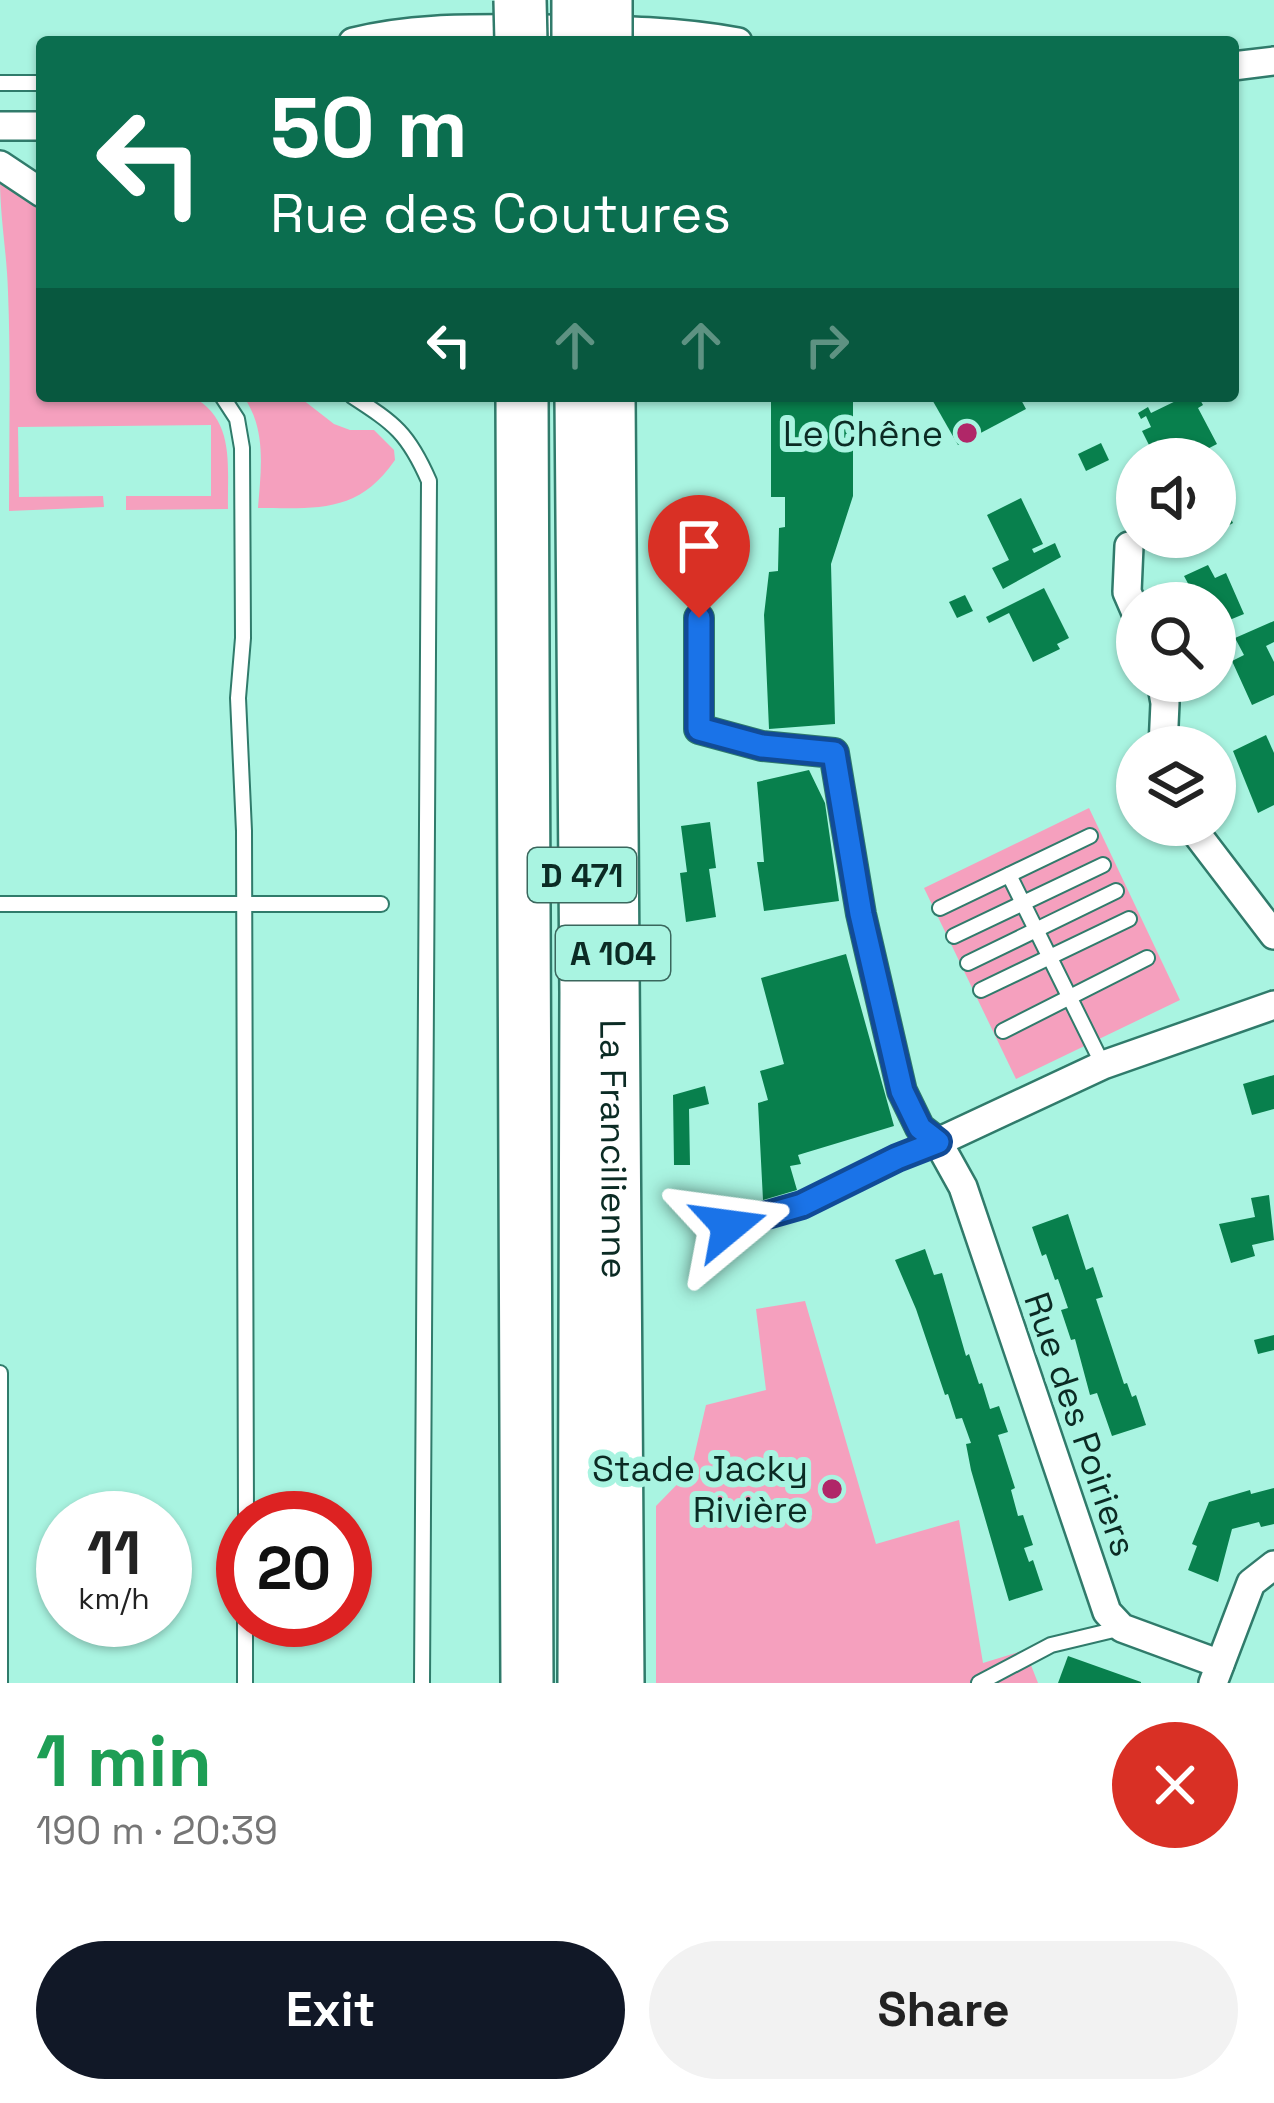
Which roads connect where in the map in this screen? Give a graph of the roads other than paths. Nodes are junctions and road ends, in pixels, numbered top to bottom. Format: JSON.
{"nodes":[{"id":1,"x":520,"y":0,"type":"edge"},
{"id":2,"x":575,"y":0,"type":"edge"},
{"id":3,"x":606,"y":0,"type":"edge"},
{"id":4,"x":378,"y":36,"type":"edge"},
{"id":5,"x":520,"y":36,"type":"edge"},
{"id":6,"x":575,"y":36,"type":"edge"},
{"id":7,"x":606,"y":36,"type":"edge"},
{"id":8,"x":706,"y":36,"type":"edge"},
{"id":9,"x":1274,"y":61,"type":"edge"},
{"id":10,"x":1239,"y":65,"type":"edge"},
{"id":11,"x":0,"y":83,"type":"edge"},
{"id":12,"x":36,"y":83,"type":"edge"},
{"id":13,"x":0,"y":126,"type":"edge"},
{"id":14,"x":36,"y":126,"type":"edge"},
{"id":15,"x":0,"y":165,"type":"edge"},
{"id":16,"x":36,"y":190,"type":"edge"},
{"id":17,"x":226,"y":402,"type":"edge"},
{"id":18,"x":361,"y":402,"type":"edge"},
{"id":19,"x":522,"y":402,"type":"edge"},
{"id":20,"x":578,"y":402,"type":"edge"},
{"id":21,"x":609,"y":402,"type":"edge"},
{"id":22,"x":699,"y":618,"type":"dead end"},
{"id":23,"x":1090,"y":836,"type":"dead end"},
{"id":24,"x":1206,"y":846,"type":"edge"},
{"id":25,"x":1103,"y":865,"type":"dead end"},
{"id":26,"x":1009,"y":874,"type":"junction"},
{"id":27,"x":1116,"y":892,"type":"dead end"},
{"id":28,"x":243,"y":903,"type":"junction"},
{"id":29,"x":1024,"y":903,"type":"junction"},
{"id":30,"x":0,"y":904,"type":"edge"},
{"id":31,"x":382,"y":904,"type":"dead end"},
{"id":32,"x":940,"y":908,"type":"dead end"},
{"id":33,"x":1129,"y":920,"type":"dead end"},
{"id":34,"x":1036,"y":930,"type":"junction"},
{"id":35,"x":1274,"y":935,"type":"edge"},
{"id":36,"x":954,"y":936,"type":"dead end"},
{"id":37,"x":1050,"y":957,"type":"junction"},
{"id":38,"x":1147,"y":958,"type":"dead end"},
{"id":39,"x":968,"y":963,"type":"dead end"},
{"id":40,"x":981,"y":990,"type":"dead end"},
{"id":41,"x":1070,"y":998,"type":"junction"},
{"id":42,"x":1274,"y":1005,"type":"edge"},
{"id":43,"x":1003,"y":1031,"type":"dead end"},
{"id":44,"x":1103,"y":1065,"type":"junction"},
{"id":45,"x":938,"y":1142,"type":"junction"},
{"id":46,"x":729,"y":1226,"type":"dead end"},
{"id":47,"x":0,"y":1372,"type":"edge"},
{"id":48,"x":245,"y":1491,"type":"edge"},
{"id":49,"x":1274,"y":1565,"type":"edge"},
{"id":50,"x":1122,"y":1628,"type":"junction"},
{"id":51,"x":245,"y":1647,"type":"edge"},
{"id":52,"x":1217,"y":1674,"type":"edge"},
{"id":53,"x":0,"y":1683,"type":"edge"},
{"id":54,"x":245,"y":1683,"type":"edge"},
{"id":55,"x":422,"y":1683,"type":"edge"},
{"id":56,"x":526,"y":1683,"type":"edge"},
{"id":57,"x":581,"y":1683,"type":"edge"},
{"id":58,"x":618,"y":1683,"type":"edge"},
{"id":59,"x":979,"y":1683,"type":"edge"}],
"edges":[{"from":1,"to":5,"type":"highway","bridge":true},
{"from":2,"to":6,"type":"main road","bridge":true},
{"from":3,"to":7,"type":"highway","bridge":true},
{"from":4,"to":8,"type":"street"},
{"from":9,"to":10,"type":"street"},
{"from":11,"to":12,"type":"lane"},
{"from":13,"to":14,"type":"street"},
{"from":15,"to":16,"type":"street"},
{"from":17,"to":28,"type":"lane"},
{"from":18,"to":55,"type":"lane"},
{"from":19,"to":56,"type":"highway","number":"A 104"},
{"from":20,"to":57,"type":"main road","number":"D 471"},
{"from":21,"to":58,"type":"highway","name":"La Francilienne","number":"A 104"},
{"from":22,"to":45,"type":"street","name":"Rue des Poiriers"},
{"from":23,"to":26,"type":"lane"},
{"from":24,"to":35,"type":"street"},
{"from":25,"to":29,"type":"lane"},
{"from":26,"to":29,"type":"lane"},
{"from":26,"to":32,"type":"lane"},
{"from":27,"to":34,"type":"lane"},
{"from":28,"to":30,"type":"lane"},
{"from":28,"to":31,"type":"lane"},
{"from":28,"to":48,"type":"lane"},
{"from":29,"to":34,"type":"lane"},
{"from":29,"to":36,"type":"lane"},
{"from":33,"to":37,"type":"lane"},
{"from":34,"to":37,"type":"lane"},
{"from":34,"to":39,"type":"lane"},
{"from":37,"to":40,"type":"lane"},
{"from":37,"to":41,"type":"lane"},
{"from":38,"to":41,"type":"lane"},
{"from":41,"to":43,"type":"lane"},
{"from":41,"to":44,"type":"lane"},
{"from":42,"to":44,"type":"street"},
{"from":44,"to":45,"type":"street"},
{"from":45,"to":46,"type":"lane"},
{"from":45,"to":50,"type":"street","name":"Rue des Poiriers"},
{"from":47,"to":53,"type":"lane"},
{"from":49,"to":52,"type":"street"},
{"from":50,"to":52,"type":"street"},
{"from":50,"to":59,"type":"lane"},
{"from":51,"to":54,"type":"lane"}]}
